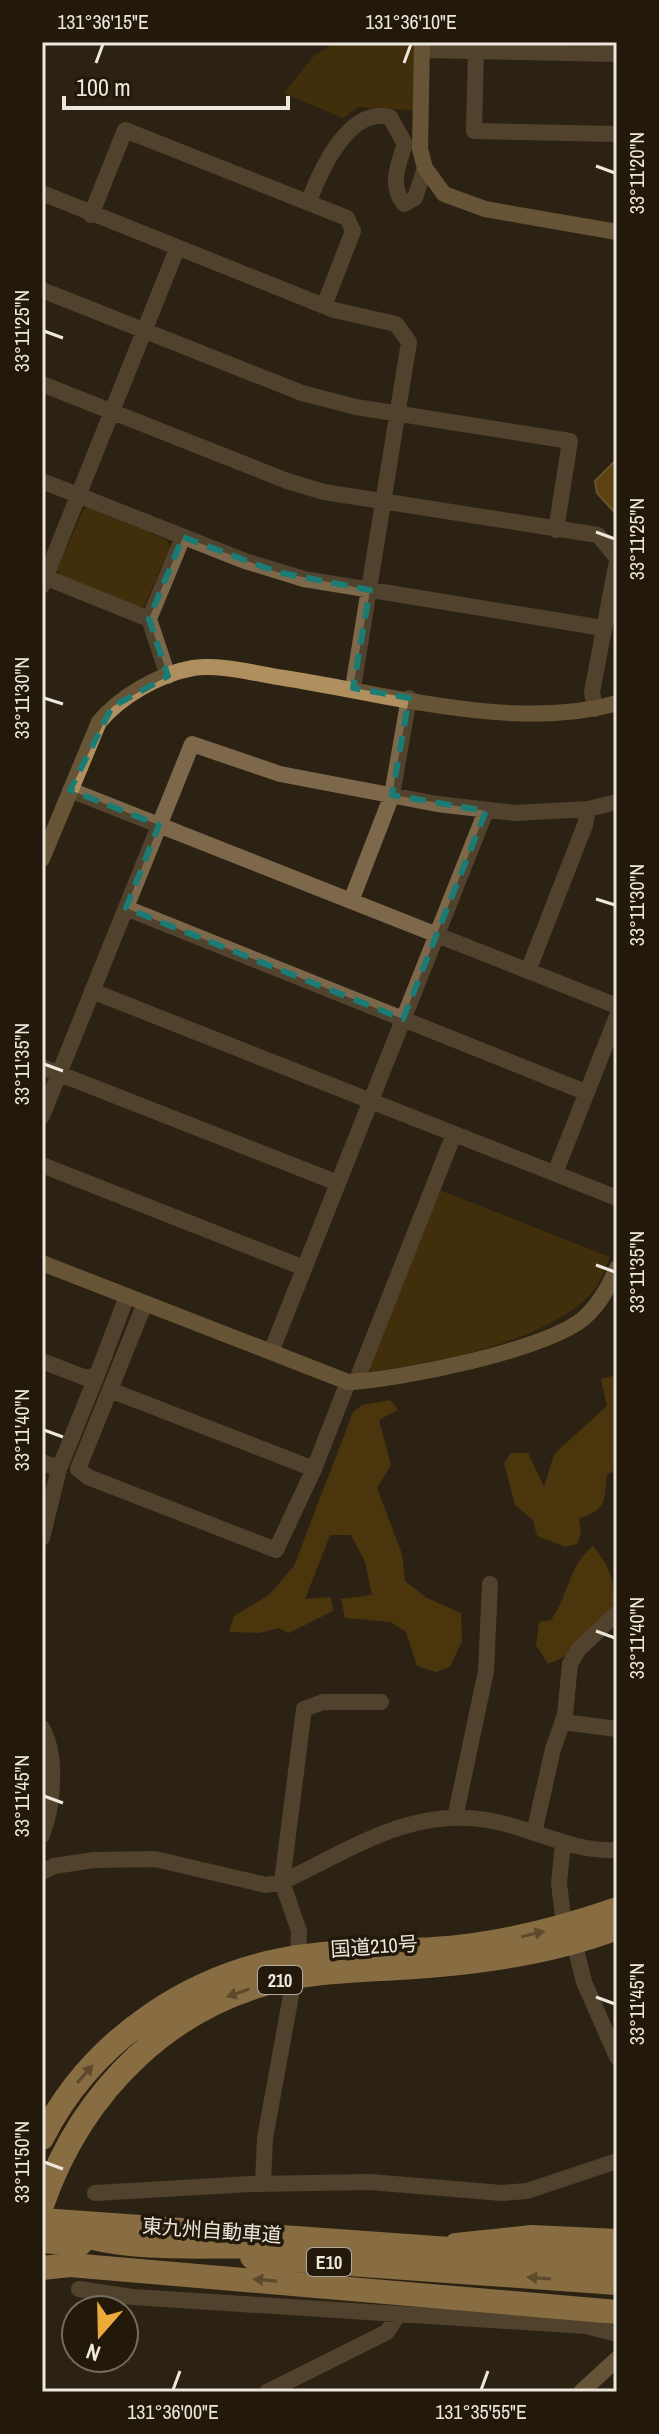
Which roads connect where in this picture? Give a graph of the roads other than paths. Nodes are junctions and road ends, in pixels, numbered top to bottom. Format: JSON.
{"nodes":[{"id":1,"x":422,"y":46,"type":"edge"},
{"id":2,"x":476,"y":51,"type":"junction"},
{"id":3,"x":617,"y":54,"type":"edge"},
{"id":4,"x":617,"y":134,"type":"edge"},
{"id":5,"x":425,"y":168,"type":"junction"},
{"id":6,"x":42,"y":193,"type":"edge"},
{"id":7,"x":309,"y":201,"type":"junction"},
{"id":8,"x":91,"y":215,"type":"junction"},
{"id":9,"x":617,"y":232,"type":"edge"},
{"id":10,"x":177,"y":249,"type":"junction"},
{"id":11,"x":42,"y":290,"type":"edge"},
{"id":12,"x":324,"y":306,"type":"junction"},
{"id":13,"x":144,"y":330,"type":"junction"},
{"id":14,"x":42,"y":384,"type":"edge"},
{"id":15,"x":112,"y":412,"type":"junction"},
{"id":16,"x":398,"y":412,"type":"junction"},
{"id":17,"x":42,"y":481,"type":"edge"},
{"id":18,"x":78,"y":496,"type":"junction"},
{"id":19,"x":383,"y":503,"type":"junction"},
{"id":20,"x":556,"y":530,"type":"junction"},
{"id":21,"x":183,"y":537,"type":"junction"},
{"id":22,"x":617,"y":560,"type":"edge"},
{"id":23,"x":43,"y":580,"type":"edge"},
{"id":24,"x":370,"y":590,"type":"junction"},
{"id":25,"x":149,"y":619,"type":"junction"},
{"id":26,"x":603,"y":628,"type":"junction"},
{"id":27,"x":168,"y":676,"type":"junction"},
{"id":28,"x":353,"y":688,"type":"junction"},
{"id":29,"x":409,"y":698,"type":"junction"},
{"id":30,"x":617,"y":703,"type":"edge"},
{"id":31,"x":595,"y":709,"type":"junction"},
{"id":32,"x":70,"y":790,"type":"junction"},
{"id":33,"x":392,"y":795,"type":"junction"},
{"id":34,"x":617,"y":802,"type":"edge"},
{"id":35,"x":588,"y":809,"type":"junction"},
{"id":36,"x":486,"y":811,"type":"junction"},
{"id":37,"x":159,"y":825,"type":"junction"},
{"id":38,"x":42,"y":859,"type":"edge"},
{"id":39,"x":351,"y":901,"type":"junction"},
{"id":40,"x":126,"y":908,"type":"junction"},
{"id":41,"x":437,"y":934,"type":"junction"},
{"id":42,"x":528,"y":971,"type":"junction"},
{"id":43,"x":92,"y":991,"type":"junction"},
{"id":44,"x":617,"y":1006,"type":"edge"},
{"id":45,"x":617,"y":1016,"type":"edge"},
{"id":46,"x":403,"y":1019,"type":"junction"},
{"id":47,"x":42,"y":1067,"type":"edge"},
{"id":48,"x":59,"y":1074,"type":"junction"},
{"id":49,"x":585,"y":1092,"type":"junction"},
{"id":50,"x":371,"y":1100,"type":"junction"},
{"id":51,"x":42,"y":1116,"type":"edge"},
{"id":52,"x":454,"y":1134,"type":"junction"},
{"id":53,"x":42,"y":1165,"type":"edge"},
{"id":54,"x":555,"y":1173,"type":"junction"},
{"id":55,"x":338,"y":1183,"type":"junction"},
{"id":56,"x":617,"y":1198,"type":"edge"},
{"id":57,"x":42,"y":1263,"type":"edge"},
{"id":58,"x":304,"y":1268,"type":"junction"},
{"id":59,"x":617,"y":1268,"type":"edge"},
{"id":60,"x":612,"y":1294,"type":"edge"},
{"id":61,"x":127,"y":1296,"type":"junction"},
{"id":62,"x":145,"y":1303,"type":"junction"},
{"id":63,"x":271,"y":1352,"type":"junction"},
{"id":64,"x":42,"y":1361,"type":"edge"},
{"id":65,"x":97,"y":1375,"type":"junction"},
{"id":66,"x":352,"y":1382,"type":"junction"},
{"id":67,"x":110,"y":1390,"type":"junction"},
{"id":68,"x":42,"y":1462,"type":"edge"},
{"id":69,"x":59,"y":1469,"type":"junction"},
{"id":70,"x":314,"y":1469,"type":"junction"},
{"id":71,"x":42,"y":1538,"type":"edge"},
{"id":72,"x":490,"y":1584,"type":"dead end"},
{"id":73,"x":617,"y":1613,"type":"edge"},
{"id":74,"x":381,"y":1702,"type":"dead end"},
{"id":75,"x":563,"y":1722,"type":"junction"},
{"id":76,"x":42,"y":1728,"type":"edge"},
{"id":77,"x":617,"y":1729,"type":"edge"},
{"id":78,"x":455,"y":1818,"type":"junction"},
{"id":79,"x":534,"y":1833,"type":"junction"},
{"id":80,"x":42,"y":1835,"type":"edge"},
{"id":81,"x":563,"y":1843,"type":"junction"},
{"id":82,"x":617,"y":1850,"type":"edge"},
{"id":83,"x":42,"y":1872,"type":"edge"},
{"id":84,"x":282,"y":1882,"type":"junction"},
{"id":85,"x":617,"y":1909,"type":"edge"},
{"id":86,"x":617,"y":1928,"type":"edge"},
{"id":87,"x":569,"y":1934,"type":"junction"},
{"id":88,"x":297,"y":1967,"type":"junction"},
{"id":89,"x":617,"y":2057,"type":"edge"},
{"id":90,"x":42,"y":2138,"type":"edge"},
{"id":91,"x":60,"y":2161,"type":"junction"},
{"id":92,"x":617,"y":2161,"type":"edge"},
{"id":93,"x":263,"y":2184,"type":"junction"},
{"id":94,"x":95,"y":2193,"type":"dead end"},
{"id":95,"x":42,"y":2205,"type":"edge"},
{"id":96,"x":42,"y":2220,"type":"edge"},
{"id":97,"x":42,"y":2241,"type":"edge"},
{"id":98,"x":101,"y":2241,"type":"junction"},
{"id":99,"x":617,"y":2241,"type":"edge"},
{"id":100,"x":42,"y":2261,"type":"edge"},
{"id":101,"x":617,"y":2261,"type":"edge"},
{"id":102,"x":70,"y":2265,"type":"junction"},
{"id":103,"x":42,"y":2268,"type":"edge"},
{"id":104,"x":617,"y":2283,"type":"edge"},
{"id":105,"x":79,"y":2289,"type":"dead end"},
{"id":106,"x":617,"y":2312,"type":"edge"},
{"id":107,"x":398,"y":2315,"type":"junction"},
{"id":108,"x":617,"y":2334,"type":"edge"},
{"id":109,"x":617,"y":2359,"type":"edge"},
{"id":110,"x":267,"y":2392,"type":"edge"},
{"id":111,"x":581,"y":2392,"type":"edge"}],
"edges":[{"from":1,"to":2,"type":"street"},
{"from":1,"to":5,"type":"street"},
{"from":2,"to":3,"type":"street"},
{"from":2,"to":4,"type":"street"},
{"from":5,"to":7,"type":"street"},
{"from":5,"to":9,"type":"street"},
{"from":6,"to":8,"type":"street"},
{"from":7,"to":8,"type":"street"},
{"from":7,"to":12,"type":"street"},
{"from":8,"to":10,"type":"street"},
{"from":10,"to":12,"type":"street"},
{"from":10,"to":13,"type":"street"},
{"from":11,"to":13,"type":"street"},
{"from":12,"to":16,"type":"street"},
{"from":13,"to":15,"type":"street"},
{"from":13,"to":16,"type":"street"},
{"from":14,"to":15,"type":"street"},
{"from":15,"to":18,"type":"street"},
{"from":15,"to":19,"type":"street"},
{"from":16,"to":19,"type":"street"},
{"from":16,"to":20,"type":"street"},
{"from":17,"to":18,"type":"street"},
{"from":18,"to":21,"type":"street"},
{"from":18,"to":23,"type":"street"},
{"from":19,"to":20,"type":"street"},
{"from":19,"to":24,"type":"street"},
{"from":20,"to":22,"type":"street"},
{"from":21,"to":24,"type":"street"},
{"from":21,"to":25,"type":"street"},
{"from":22,"to":26,"type":"street"},
{"from":23,"to":25,"type":"street"},
{"from":24,"to":26,"type":"street"},
{"from":24,"to":28,"type":"street"},
{"from":25,"to":27,"type":"street"},
{"from":26,"to":31,"type":"street"},
{"from":27,"to":28,"type":"street"},
{"from":27,"to":32,"type":"street"},
{"from":28,"to":29,"type":"street"},
{"from":29,"to":31,"type":"street"},
{"from":29,"to":33,"type":"street"},
{"from":30,"to":31,"type":"street"},
{"from":32,"to":37,"type":"street"},
{"from":32,"to":38,"type":"street"},
{"from":33,"to":36,"type":"street"},
{"from":33,"to":37,"type":"street"},
{"from":33,"to":39,"type":"street"},
{"from":34,"to":35,"type":"street"},
{"from":35,"to":36,"type":"street"},
{"from":35,"to":42,"type":"street"},
{"from":36,"to":41,"type":"street"},
{"from":37,"to":39,"type":"street"},
{"from":37,"to":40,"type":"street"},
{"from":39,"to":41,"type":"street"},
{"from":40,"to":43,"type":"street"},
{"from":40,"to":46,"type":"street"},
{"from":41,"to":42,"type":"street"},
{"from":41,"to":46,"type":"street"},
{"from":42,"to":44,"type":"street"},
{"from":43,"to":48,"type":"street"},
{"from":43,"to":50,"type":"street"},
{"from":45,"to":49,"type":"street"},
{"from":46,"to":49,"type":"street"},
{"from":46,"to":50,"type":"street"},
{"from":47,"to":48,"type":"street"},
{"from":48,"to":51,"type":"street"},
{"from":48,"to":55,"type":"street"},
{"from":49,"to":54,"type":"street"},
{"from":50,"to":52,"type":"street"},
{"from":50,"to":55,"type":"street"},
{"from":52,"to":54,"type":"street"},
{"from":52,"to":66,"type":"street"},
{"from":53,"to":58,"type":"street"},
{"from":54,"to":56,"type":"street"},
{"from":55,"to":58,"type":"street"},
{"from":57,"to":61,"type":"street"},
{"from":58,"to":63,"type":"street"},
{"from":59,"to":60,"type":"street"},
{"from":60,"to":66,"type":"street"},
{"from":61,"to":62,"type":"street"},
{"from":61,"to":65,"type":"street"},
{"from":62,"to":63,"type":"street"},
{"from":62,"to":67,"type":"street"},
{"from":63,"to":66,"type":"street"},
{"from":64,"to":65,"type":"street"},
{"from":65,"to":69,"type":"street"},
{"from":66,"to":70,"type":"street"},
{"from":67,"to":70,"type":"street"},
{"from":67,"to":70,"type":"street"},
{"from":68,"to":69,"type":"street"},
{"from":69,"to":71,"type":"street"},
{"from":72,"to":78,"type":"street"},
{"from":73,"to":75,"type":"street"},
{"from":74,"to":84,"type":"street"},
{"from":75,"to":77,"type":"street"},
{"from":75,"to":79,"type":"street"},
{"from":76,"to":80,"type":"street"},
{"from":78,"to":79,"type":"street"},
{"from":78,"to":84,"type":"street"},
{"from":79,"to":81,"type":"street"},
{"from":81,"to":82,"type":"street"},
{"from":81,"to":87,"type":"street"},
{"from":83,"to":84,"type":"street"},
{"from":84,"to":88,"type":"street"},
{"from":85,"to":87,"type":"highway","name":"国道210号","number":"210"},
{"from":86,"to":87,"type":"highway","name":"国道210号","number":"210"},
{"from":87,"to":88,"type":"highway","name":"国道210号","number":"210"},
{"from":87,"to":89,"type":"street"},
{"from":90,"to":88,"type":"highway","name":"国道210号","number":"210","one_way":true},
{"from":88,"to":91,"type":"highway","name":"国道210号","number":"210","one_way":true},
{"from":88,"to":93,"type":"street"},
{"from":91,"to":95,"type":"highway","name":"国道210号","number":"210"},
{"from":91,"to":98,"type":"highway"},
{"from":92,"to":93,"type":"street"},
{"from":93,"to":94,"type":"street"},
{"from":96,"to":98,"type":"highway"},
{"from":96,"to":101,"type":"highway","name":"東九州自動車道","number":"E10","bridge":true},
{"from":104,"to":97,"type":"highway","name":"東九州自動車道","number":"E10","one_way":true},
{"from":98,"to":99,"type":"highway"},
{"from":100,"to":102,"type":"highway"},
{"from":102,"to":103,"type":"highway"},
{"from":106,"to":102,"type":"highway","one_way":true},
{"from":105,"to":107,"type":"street"},
{"from":107,"to":108,"type":"street"},
{"from":107,"to":110,"type":"street"},
{"from":109,"to":111,"type":"street"}]}
